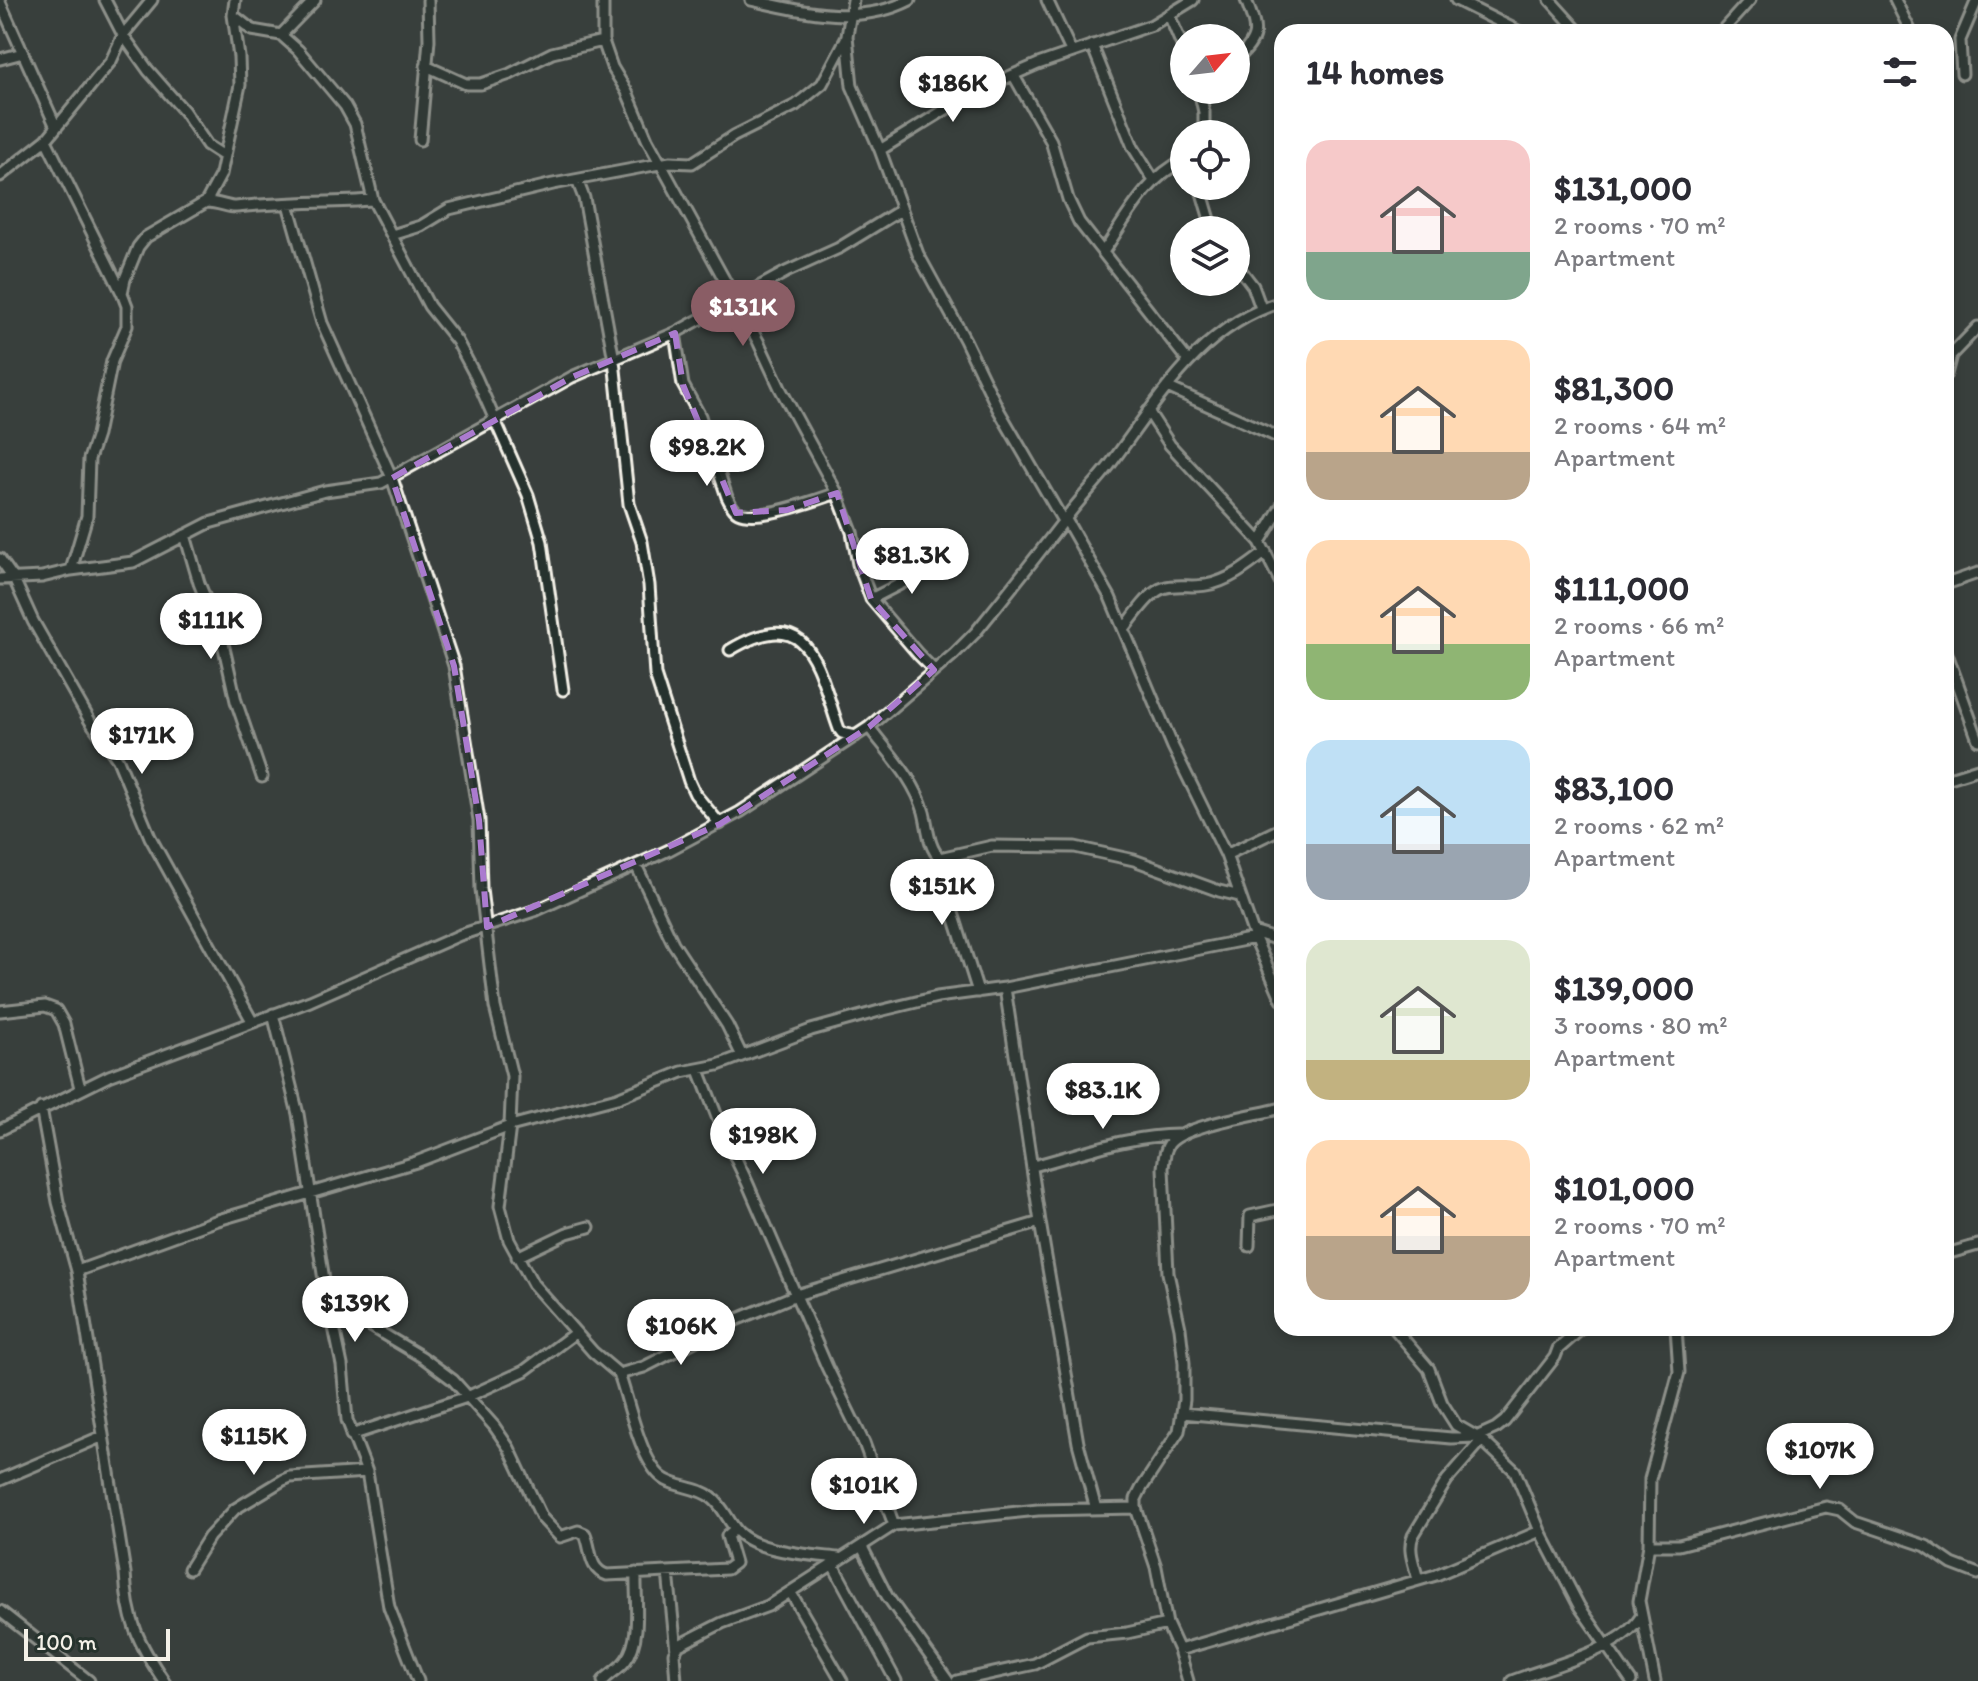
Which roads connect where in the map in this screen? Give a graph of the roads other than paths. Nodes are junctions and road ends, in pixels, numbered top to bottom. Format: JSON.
{"nodes":[{"id":1,"x":105,"y":0,"type":"edge"},
{"id":2,"x":152,"y":0,"type":"edge"},
{"id":3,"x":235,"y":0,"type":"edge"},
{"id":4,"x":315,"y":0,"type":"edge"},
{"id":5,"x":428,"y":0,"type":"edge"},
{"id":6,"x":603,"y":0,"type":"edge"},
{"id":7,"x":751,"y":0,"type":"edge"},
{"id":8,"x":853,"y":0,"type":"edge"},
{"id":9,"x":910,"y":0,"type":"edge"},
{"id":10,"x":1047,"y":0,"type":"edge"},
{"id":11,"x":1193,"y":0,"type":"edge"},
{"id":12,"x":1246,"y":0,"type":"edge"},
{"id":13,"x":1456,"y":0,"type":"edge"},
{"id":14,"x":1550,"y":0,"type":"edge"},
{"id":15,"x":1750,"y":0,"type":"edge"},
{"id":16,"x":1895,"y":0,"type":"edge"},
{"id":17,"x":1977,"y":0,"type":"edge"},
{"id":18,"x":0,"y":2,"type":"edge"},
{"id":19,"x":233,"y":15,"type":"junction"},
{"id":20,"x":1169,"y":15,"type":"junction"},
{"id":21,"x":852,"y":16,"type":"junction"},
{"id":22,"x":1173,"y":24,"type":"edge"},
{"id":23,"x":1504,"y":24,"type":"edge"},
{"id":24,"x":1572,"y":24,"type":"edge"},
{"id":25,"x":1728,"y":24,"type":"edge"},
{"id":26,"x":1907,"y":24,"type":"edge"},
{"id":27,"x":123,"y":35,"type":"junction"},
{"id":28,"x":281,"y":35,"type":"junction"},
{"id":29,"x":847,"y":36,"type":"junction"},
{"id":30,"x":603,"y":41,"type":"junction"},
{"id":31,"x":1092,"y":45,"type":"junction"},
{"id":32,"x":1250,"y":45,"type":"edge"},
{"id":33,"x":1071,"y":51,"type":"junction"},
{"id":34,"x":23,"y":53,"type":"junction"},
{"id":35,"x":0,"y":59,"type":"edge"},
{"id":36,"x":426,"y":66,"type":"junction"},
{"id":37,"x":1962,"y":74,"type":"dead end"},
{"id":38,"x":1014,"y":76,"type":"junction"},
{"id":39,"x":56,"y":127,"type":"junction"},
{"id":40,"x":46,"y":140,"type":"junction"},
{"id":41,"x":420,"y":140,"type":"dead end"},
{"id":42,"x":880,"y":150,"type":"junction"},
{"id":43,"x":224,"y":156,"type":"junction"},
{"id":44,"x":662,"y":164,"type":"junction"},
{"id":45,"x":1170,"y":168,"type":"edge"},
{"id":46,"x":0,"y":176,"type":"edge"},
{"id":47,"x":577,"y":180,"type":"junction"},
{"id":48,"x":1154,"y":181,"type":"junction"},
{"id":49,"x":373,"y":200,"type":"junction"},
{"id":50,"x":206,"y":202,"type":"junction"},
{"id":51,"x":288,"y":204,"type":"junction"},
{"id":52,"x":901,"y":210,"type":"junction"},
{"id":53,"x":392,"y":235,"type":"junction"},
{"id":54,"x":1103,"y":252,"type":"junction"},
{"id":55,"x":1250,"y":282,"type":"edge"},
{"id":56,"x":122,"y":293,"type":"junction"},
{"id":57,"x":735,"y":300,"type":"junction"},
{"id":58,"x":1274,"y":304,"type":"edge"},
{"id":59,"x":1261,"y":308,"type":"junction"},
{"id":60,"x":1978,"y":327,"type":"edge"},
{"id":61,"x":675,"y":333,"type":"junction"},
{"id":62,"x":1954,"y":352,"type":"edge"},
{"id":63,"x":614,"y":360,"type":"junction"},
{"id":64,"x":1188,"y":361,"type":"junction"},
{"id":65,"x":1167,"y":387,"type":"junction"},
{"id":66,"x":1148,"y":411,"type":"junction"},
{"id":67,"x":495,"y":418,"type":"junction"},
{"id":68,"x":1274,"y":436,"type":"edge"},
{"id":69,"x":392,"y":478,"type":"junction"},
{"id":70,"x":837,"y":493,"type":"junction"},
{"id":71,"x":1064,"y":520,"type":"junction"},
{"id":72,"x":1274,"y":520,"type":"edge"},
{"id":73,"x":185,"y":535,"type":"junction"},
{"id":74,"x":1260,"y":542,"type":"junction"},
{"id":75,"x":1266,"y":552,"type":"junction"},
{"id":76,"x":0,"y":559,"type":"edge"},
{"id":77,"x":939,"y":564,"type":"dead end"},
{"id":78,"x":1274,"y":568,"type":"edge"},
{"id":79,"x":71,"y":570,"type":"junction"},
{"id":80,"x":1978,"y":573,"type":"edge"},
{"id":81,"x":0,"y":579,"type":"edge"},
{"id":82,"x":14,"y":579,"type":"junction"},
{"id":83,"x":1954,"y":581,"type":"edge"},
{"id":84,"x":871,"y":599,"type":"junction"},
{"id":85,"x":1124,"y":629,"type":"junction"},
{"id":86,"x":730,"y":650,"type":"dead end"},
{"id":87,"x":934,"y":670,"type":"junction"},
{"id":88,"x":1954,"y":673,"type":"edge"},
{"id":89,"x":563,"y":690,"type":"dead end"},
{"id":90,"x":869,"y":727,"type":"junction"},
{"id":91,"x":856,"y":736,"type":"junction"},
{"id":92,"x":1978,"y":740,"type":"edge"},
{"id":93,"x":1978,"y":769,"type":"edge"},
{"id":94,"x":1954,"y":776,"type":"edge"},
{"id":95,"x":262,"y":777,"type":"dead end"},
{"id":96,"x":720,"y":824,"type":"junction"},
{"id":97,"x":1274,"y":832,"type":"edge"},
{"id":98,"x":1226,"y":855,"type":"junction"},
{"id":99,"x":940,"y":858,"type":"junction"},
{"id":100,"x":636,"y":865,"type":"junction"},
{"id":101,"x":1240,"y":896,"type":"junction"},
{"id":102,"x":487,"y":927,"type":"junction"},
{"id":103,"x":1254,"y":935,"type":"junction"},
{"id":104,"x":1274,"y":939,"type":"edge"},
{"id":105,"x":1274,"y":981,"type":"edge"},
{"id":106,"x":1005,"y":988,"type":"junction"},
{"id":107,"x":978,"y":992,"type":"junction"},
{"id":108,"x":0,"y":1011,"type":"edge"},
{"id":109,"x":273,"y":1014,"type":"junction"},
{"id":110,"x":252,"y":1021,"type":"junction"},
{"id":111,"x":742,"y":1056,"type":"junction"},
{"id":112,"x":699,"y":1070,"type":"junction"},
{"id":113,"x":80,"y":1088,"type":"junction"},
{"id":114,"x":41,"y":1108,"type":"junction"},
{"id":115,"x":1274,"y":1110,"type":"edge"},
{"id":116,"x":510,"y":1126,"type":"junction"},
{"id":117,"x":0,"y":1130,"type":"edge"},
{"id":118,"x":1178,"y":1135,"type":"junction"},
{"id":119,"x":1033,"y":1166,"type":"junction"},
{"id":120,"x":311,"y":1191,"type":"junction"},
{"id":121,"x":1274,"y":1211,"type":"edge"},
{"id":122,"x":1040,"y":1222,"type":"junction"},
{"id":123,"x":589,"y":1227,"type":"dead end"},
{"id":124,"x":1978,"y":1245,"type":"edge"},
{"id":125,"x":1249,"y":1246,"type":"dead end"},
{"id":126,"x":1954,"y":1252,"type":"edge"},
{"id":127,"x":517,"y":1257,"type":"junction"},
{"id":128,"x":77,"y":1271,"type":"junction"},
{"id":129,"x":796,"y":1295,"type":"junction"},
{"id":130,"x":331,"y":1303,"type":"junction"},
{"id":131,"x":575,"y":1333,"type":"junction"},
{"id":132,"x":1401,"y":1336,"type":"edge"},
{"id":133,"x":1573,"y":1336,"type":"edge"},
{"id":134,"x":1677,"y":1336,"type":"edge"},
{"id":135,"x":619,"y":1374,"type":"junction"},
{"id":136,"x":467,"y":1397,"type":"junction"},
{"id":137,"x":1182,"y":1413,"type":"junction"},
{"id":138,"x":351,"y":1435,"type":"junction"},
{"id":139,"x":103,"y":1436,"type":"junction"},
{"id":140,"x":1479,"y":1438,"type":"junction"},
{"id":141,"x":367,"y":1472,"type":"junction"},
{"id":142,"x":0,"y":1480,"type":"edge"},
{"id":143,"x":1136,"y":1508,"type":"junction"},
{"id":144,"x":1096,"y":1509,"type":"junction"},
{"id":145,"x":894,"y":1525,"type":"junction"},
{"id":146,"x":735,"y":1529,"type":"junction"},
{"id":147,"x":1540,"y":1531,"type":"junction"},
{"id":148,"x":1649,"y":1545,"type":"junction"},
{"id":149,"x":862,"y":1547,"type":"junction"},
{"id":150,"x":836,"y":1561,"type":"junction"},
{"id":151,"x":189,"y":1569,"type":"dead end"},
{"id":152,"x":668,"y":1572,"type":"junction"},
{"id":153,"x":636,"y":1573,"type":"junction"},
{"id":154,"x":1978,"y":1574,"type":"edge"},
{"id":155,"x":1418,"y":1580,"type":"junction"},
{"id":156,"x":791,"y":1593,"type":"junction"},
{"id":157,"x":0,"y":1611,"type":"edge"},
{"id":158,"x":1640,"y":1618,"type":"junction"},
{"id":159,"x":1167,"y":1624,"type":"junction"},
{"id":160,"x":1604,"y":1645,"type":"junction"},
{"id":161,"x":1179,"y":1650,"type":"junction"},
{"id":162,"x":676,"y":1651,"type":"junction"},
{"id":163,"x":89,"y":1681,"type":"edge"},
{"id":164,"x":164,"y":1681,"type":"edge"},
{"id":165,"x":418,"y":1681,"type":"edge"},
{"id":166,"x":603,"y":1681,"type":"edge"},
{"id":167,"x":676,"y":1681,"type":"edge"},
{"id":168,"x":842,"y":1681,"type":"edge"},
{"id":169,"x":896,"y":1681,"type":"edge"},
{"id":170,"x":948,"y":1681,"type":"edge"},
{"id":171,"x":957,"y":1681,"type":"edge"},
{"id":172,"x":1188,"y":1681,"type":"edge"},
{"id":173,"x":1512,"y":1681,"type":"edge"},
{"id":174,"x":1631,"y":1681,"type":"edge"},
{"id":175,"x":1655,"y":1681,"type":"edge"}],
"edges":[{"from":1,"to":27,"type":"street"},
{"from":2,"to":27,"type":"street"},
{"from":3,"to":19,"type":"street"},
{"from":4,"to":28,"type":"street"},
{"from":5,"to":36,"type":"street"},
{"from":6,"to":30,"type":"street"},
{"from":7,"to":21,"type":"street"},
{"from":8,"to":21,"type":"street"},
{"from":9,"to":21,"type":"street"},
{"from":10,"to":33,"type":"street"},
{"from":11,"to":20,"type":"street"},
{"from":12,"to":32,"type":"street"},
{"from":13,"to":23,"type":"street"},
{"from":14,"to":24,"type":"street"},
{"from":15,"to":25,"type":"street"},
{"from":16,"to":26,"type":"street"},
{"from":17,"to":37,"type":"street"},
{"from":18,"to":34,"type":"street"},
{"from":19,"to":28,"type":"street"},
{"from":19,"to":43,"type":"street"},
{"from":20,"to":22,"type":"street"},
{"from":20,"to":31,"type":"street"},
{"from":21,"to":29,"type":"street"},
{"from":27,"to":39,"type":"street"},
{"from":27,"to":43,"type":"street"},
{"from":28,"to":49,"type":"street"},
{"from":29,"to":42,"type":"street"},
{"from":29,"to":44,"type":"street"},
{"from":30,"to":36,"type":"street"},
{"from":30,"to":44,"type":"street"},
{"from":31,"to":33,"type":"street"},
{"from":31,"to":48,"type":"street"},
{"from":33,"to":38,"type":"street"},
{"from":34,"to":35,"type":"street"},
{"from":34,"to":39,"type":"street"},
{"from":36,"to":41,"type":"street"},
{"from":38,"to":42,"type":"street"},
{"from":38,"to":54,"type":"street"},
{"from":39,"to":40,"type":"street"},
{"from":40,"to":46,"type":"street"},
{"from":40,"to":56,"type":"street"},
{"from":42,"to":52,"type":"street"},
{"from":43,"to":50,"type":"street"},
{"from":44,"to":47,"type":"street"},
{"from":44,"to":57,"type":"street"},
{"from":45,"to":48,"type":"street"},
{"from":47,"to":53,"type":"street"},
{"from":47,"to":63,"type":"street"},
{"from":48,"to":54,"type":"street"},
{"from":49,"to":51,"type":"street"},
{"from":49,"to":53,"type":"street"},
{"from":50,"to":51,"type":"street"},
{"from":50,"to":56,"type":"street"},
{"from":51,"to":69,"type":"street"},
{"from":52,"to":57,"type":"street"},
{"from":52,"to":71,"type":"street"},
{"from":53,"to":67,"type":"street"},
{"from":54,"to":64,"type":"street"},
{"from":55,"to":59,"type":"street"},
{"from":56,"to":79,"type":"street"},
{"from":57,"to":61,"type":"street"},
{"from":57,"to":70,"type":"street"},
{"from":58,"to":59,"type":"street"},
{"from":59,"to":64,"type":"street"},
{"from":60,"to":62,"type":"street"},
{"from":61,"to":63,"type":"street"},
{"from":61,"to":70,"type":"street"},
{"from":63,"to":67,"type":"street"},
{"from":63,"to":96,"type":"street"},
{"from":64,"to":65,"type":"street"},
{"from":65,"to":66,"type":"street"},
{"from":65,"to":68,"type":"street"},
{"from":66,"to":71,"type":"street"},
{"from":66,"to":74,"type":"street"},
{"from":67,"to":69,"type":"street"},
{"from":67,"to":89,"type":"street"},
{"from":69,"to":73,"type":"street"},
{"from":69,"to":102,"type":"street"},
{"from":70,"to":84,"type":"street"},
{"from":71,"to":85,"type":"street"},
{"from":71,"to":87,"type":"street"},
{"from":72,"to":74,"type":"street"},
{"from":73,"to":79,"type":"street"},
{"from":73,"to":95,"type":"street"},
{"from":74,"to":75,"type":"street"},
{"from":75,"to":78,"type":"street"},
{"from":75,"to":85,"type":"street"},
{"from":76,"to":82,"type":"street"},
{"from":77,"to":84,"type":"street"},
{"from":79,"to":82,"type":"street"},
{"from":80,"to":83,"type":"street"},
{"from":81,"to":82,"type":"street"},
{"from":82,"to":110,"type":"street"},
{"from":84,"to":87,"type":"street"},
{"from":85,"to":98,"type":"street"},
{"from":86,"to":91,"type":"street"},
{"from":87,"to":90,"type":"street"},
{"from":88,"to":92,"type":"street"},
{"from":90,"to":91,"type":"street"},
{"from":90,"to":99,"type":"street"},
{"from":91,"to":96,"type":"street"},
{"from":93,"to":94,"type":"street"},
{"from":96,"to":100,"type":"street"},
{"from":97,"to":98,"type":"street"},
{"from":98,"to":101,"type":"street"},
{"from":99,"to":101,"type":"street"},
{"from":99,"to":107,"type":"street"},
{"from":100,"to":102,"type":"street"},
{"from":100,"to":111,"type":"street"},
{"from":101,"to":103,"type":"street"},
{"from":102,"to":109,"type":"street"},
{"from":102,"to":116,"type":"street"},
{"from":103,"to":104,"type":"street"},
{"from":103,"to":105,"type":"street"},
{"from":103,"to":106,"type":"street"},
{"from":106,"to":107,"type":"street"},
{"from":106,"to":119,"type":"street"},
{"from":107,"to":111,"type":"street"},
{"from":108,"to":113,"type":"street"},
{"from":109,"to":110,"type":"street"},
{"from":109,"to":120,"type":"street"},
{"from":110,"to":113,"type":"street"},
{"from":111,"to":112,"type":"street"},
{"from":112,"to":116,"type":"street"},
{"from":112,"to":129,"type":"street"},
{"from":113,"to":114,"type":"street"},
{"from":114,"to":117,"type":"street"},
{"from":114,"to":128,"type":"street"},
{"from":115,"to":118,"type":"street"},
{"from":116,"to":120,"type":"street"},
{"from":116,"to":127,"type":"street"},
{"from":118,"to":119,"type":"street"},
{"from":118,"to":137,"type":"street"},
{"from":119,"to":122,"type":"street"},
{"from":120,"to":128,"type":"street"},
{"from":120,"to":130,"type":"street"},
{"from":121,"to":125,"type":"street"},
{"from":122,"to":129,"type":"street"},
{"from":122,"to":144,"type":"street"},
{"from":123,"to":127,"type":"street"},
{"from":124,"to":126,"type":"street"},
{"from":127,"to":131,"type":"street"},
{"from":128,"to":139,"type":"street"},
{"from":129,"to":135,"type":"street"},
{"from":129,"to":145,"type":"street"},
{"from":130,"to":136,"type":"street"},
{"from":130,"to":138,"type":"street"},
{"from":131,"to":135,"type":"street"},
{"from":131,"to":136,"type":"street"},
{"from":132,"to":140,"type":"street"},
{"from":133,"to":140,"type":"street"},
{"from":134,"to":148,"type":"street"},
{"from":135,"to":146,"type":"street"},
{"from":136,"to":138,"type":"street"},
{"from":136,"to":153,"type":"street"},
{"from":137,"to":140,"type":"street"},
{"from":137,"to":143,"type":"street"},
{"from":138,"to":141,"type":"street"},
{"from":139,"to":142,"type":"street"},
{"from":139,"to":164,"type":"street"},
{"from":140,"to":147,"type":"street"},
{"from":140,"to":155,"type":"street"},
{"from":141,"to":151,"type":"street"},
{"from":141,"to":165,"type":"street"},
{"from":143,"to":144,"type":"street"},
{"from":143,"to":159,"type":"street"},
{"from":144,"to":145,"type":"street"},
{"from":145,"to":149,"type":"street"},
{"from":146,"to":150,"type":"street"},
{"from":146,"to":152,"type":"street"},
{"from":147,"to":155,"type":"street"},
{"from":147,"to":160,"type":"street"},
{"from":148,"to":154,"type":"street"},
{"from":148,"to":158,"type":"street"},
{"from":149,"to":150,"type":"street"},
{"from":149,"to":170,"type":"street"},
{"from":150,"to":156,"type":"street"},
{"from":150,"to":169,"type":"street"},
{"from":152,"to":153,"type":"street"},
{"from":152,"to":162,"type":"street"},
{"from":153,"to":166,"type":"street"},
{"from":155,"to":161,"type":"street"},
{"from":156,"to":162,"type":"street"},
{"from":156,"to":168,"type":"street"},
{"from":157,"to":163,"type":"street"},
{"from":158,"to":160,"type":"street"},
{"from":158,"to":175,"type":"street"},
{"from":159,"to":161,"type":"street"},
{"from":159,"to":171,"type":"street"},
{"from":160,"to":173,"type":"street"},
{"from":160,"to":174,"type":"street"},
{"from":161,"to":172,"type":"street"},
{"from":162,"to":167,"type":"street"}]}
